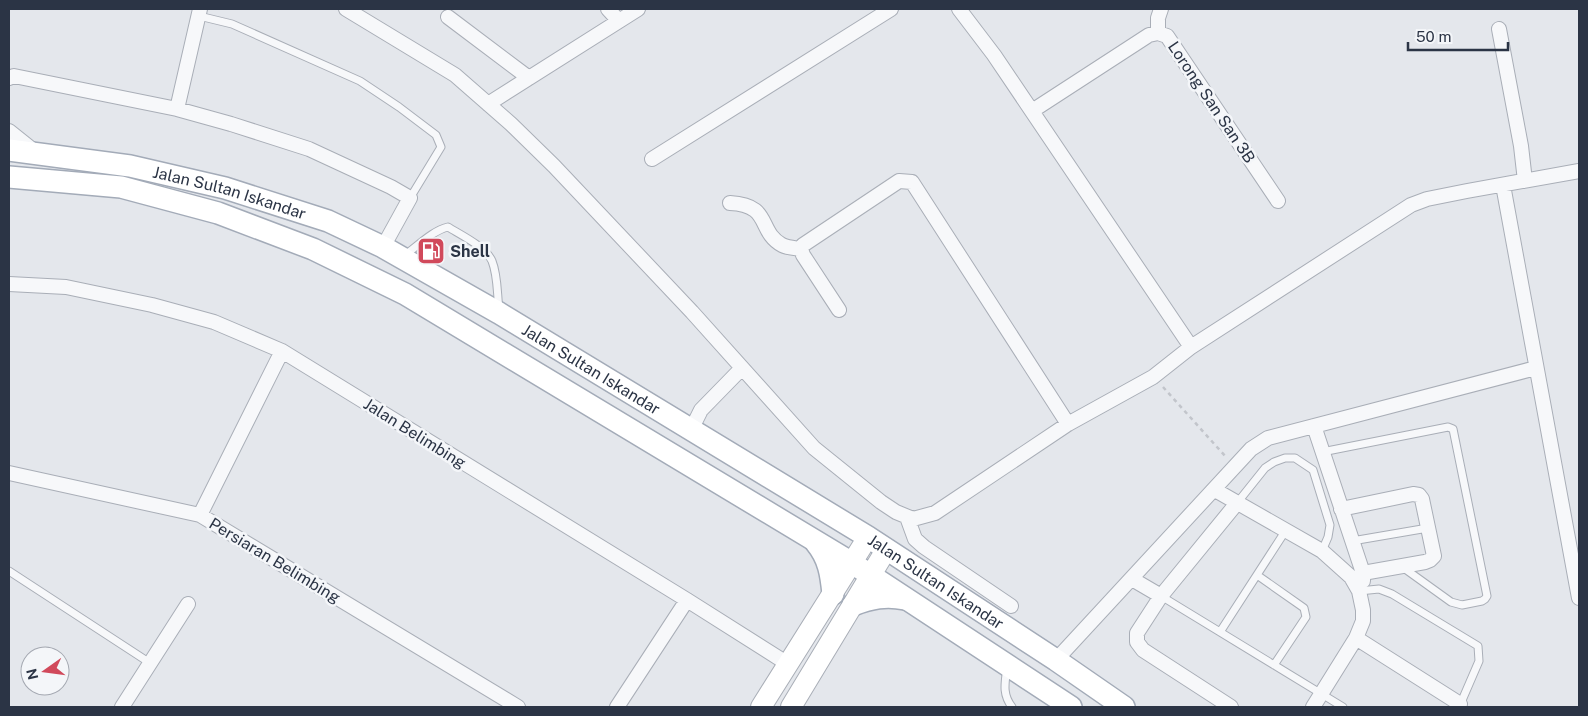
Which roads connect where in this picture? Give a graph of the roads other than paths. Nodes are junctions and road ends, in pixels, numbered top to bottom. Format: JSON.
{"nodes":[{"id":1,"x":346,"y":9,"type":"edge"},
{"id":2,"x":608,"y":9,"type":"edge"},
{"id":3,"x":638,"y":9,"type":"edge"},
{"id":4,"x":891,"y":9,"type":"edge"},
{"id":5,"x":959,"y":9,"type":"edge"},
{"id":6,"x":1161,"y":9,"type":"edge"},
{"id":7,"x":199,"y":12,"type":"edge"},
{"id":8,"x":448,"y":17,"type":"dead end"},
{"id":9,"x":619,"y":21,"type":"junction"},
{"id":10,"x":1499,"y":29,"type":"dead end"},
{"id":11,"x":1158,"y":33,"type":"junction"},
{"id":12,"x":9,"y":78,"type":"edge"},
{"id":13,"x":529,"y":78,"type":"junction"},
{"id":14,"x":488,"y":104,"type":"junction"},
{"id":15,"x":177,"y":110,"type":"junction"},
{"id":16,"x":1032,"y":111,"type":"junction"},
{"id":17,"x":9,"y":131,"type":"edge"},
{"id":18,"x":9,"y":150,"type":"edge"},
{"id":19,"x":37,"y":153,"type":"junction"},
{"id":20,"x":652,"y":159,"type":"dead end"},
{"id":21,"x":1579,"y":171,"type":"edge"},
{"id":22,"x":9,"y":177,"type":"edge"},
{"id":23,"x":1525,"y":181,"type":"junction"},
{"id":24,"x":1503,"y":185,"type":"junction"},
{"id":25,"x":410,"y":198,"type":"junction"},
{"id":26,"x":1278,"y":201,"type":"dead end"},
{"id":27,"x":730,"y":203,"type":"dead end"},
{"id":28,"x":383,"y":246,"type":"junction"},
{"id":29,"x":802,"y":249,"type":"junction"},
{"id":30,"x":403,"y":257,"type":"junction"},
{"id":31,"x":9,"y":284,"type":"edge"},
{"id":32,"x":839,"y":310,"type":"dead end"},
{"id":33,"x":499,"y":313,"type":"junction"},
{"id":34,"x":1191,"y":347,"type":"junction"},
{"id":35,"x":282,"y":352,"type":"junction"},
{"id":36,"x":742,"y":368,"type":"junction"},
{"id":37,"x":1536,"y":368,"type":"junction"},
{"id":38,"x":1068,"y":424,"type":"junction"},
{"id":39,"x":1314,"y":426,"type":"junction"},
{"id":40,"x":691,"y":430,"type":"junction"},
{"id":41,"x":1322,"y":452,"type":"junction"},
{"id":42,"x":9,"y":473,"type":"edge"},
{"id":43,"x":1215,"y":490,"type":"junction"},
{"id":44,"x":1236,"y":502,"type":"junction"},
{"id":45,"x":1341,"y":509,"type":"junction"},
{"id":46,"x":200,"y":515,"type":"junction"},
{"id":47,"x":907,"y":517,"type":"junction"},
{"id":48,"x":1428,"y":528,"type":"junction"},
{"id":49,"x":1286,"y":530,"type":"junction"},
{"id":50,"x":868,"y":537,"type":"junction"},
{"id":51,"x":814,"y":540,"type":"junction"},
{"id":52,"x":1352,"y":541,"type":"junction"},
{"id":53,"x":886,"y":550,"type":"junction"},
{"id":54,"x":1322,"y":551,"type":"junction"},
{"id":55,"x":852,"y":563,"type":"junction"},
{"id":56,"x":1401,"y":566,"type":"junction"},
{"id":57,"x":9,"y":571,"type":"edge"},
{"id":58,"x":1363,"y":573,"type":"junction"},
{"id":59,"x":870,"y":575,"type":"junction"},
{"id":60,"x":1258,"y":575,"type":"junction"},
{"id":61,"x":1132,"y":579,"type":"junction"},
{"id":62,"x":1359,"y":591,"type":"junction"},
{"id":63,"x":833,"y":594,"type":"junction"},
{"id":64,"x":1161,"y":596,"type":"junction"},
{"id":65,"x":1579,"y":598,"type":"edge"},
{"id":66,"x":687,"y":600,"type":"junction"},
{"id":67,"x":910,"y":600,"type":"junction"},
{"id":68,"x":188,"y":604,"type":"dead end"},
{"id":69,"x":853,"y":605,"type":"junction"},
{"id":70,"x":1011,"y":606,"type":"dead end"},
{"id":71,"x":1220,"y":632,"type":"junction"},
{"id":72,"x":1356,"y":638,"type":"junction"},
{"id":73,"x":1056,"y":660,"type":"junction"},
{"id":74,"x":151,"y":663,"type":"junction"},
{"id":75,"x":788,"y":664,"type":"junction"},
{"id":76,"x":1008,"y":665,"type":"junction"},
{"id":77,"x":1274,"y":665,"type":"junction"},
{"id":78,"x":1321,"y":694,"type":"junction"},
{"id":79,"x":1459,"y":706,"type":"edge"},
{"id":80,"x":122,"y":707,"type":"edge"},
{"id":81,"x":518,"y":707,"type":"edge"},
{"id":82,"x":617,"y":707,"type":"edge"},
{"id":83,"x":762,"y":707,"type":"edge"},
{"id":84,"x":791,"y":707,"type":"edge"},
{"id":85,"x":1012,"y":707,"type":"edge"},
{"id":86,"x":1069,"y":707,"type":"edge"},
{"id":87,"x":1124,"y":707,"type":"edge"},
{"id":88,"x":1231,"y":707,"type":"edge"},
{"id":89,"x":1313,"y":707,"type":"edge"},
{"id":90,"x":1343,"y":707,"type":"edge"}],
"edges":[{"from":1,"to":14,"type":"street"},
{"from":2,"to":9,"type":"street"},
{"from":3,"to":9,"type":"street"},
{"from":4,"to":20,"type":"street"},
{"from":5,"to":16,"type":"street"},
{"from":6,"to":11,"type":"street"},
{"from":7,"to":15,"type":"street"},
{"from":7,"to":25,"type":"lane"},
{"from":8,"to":13,"type":"street"},
{"from":9,"to":13,"type":"street"},
{"from":10,"to":23,"type":"street"},
{"from":11,"to":16,"type":"street","name":"Lorong San San 3B"},
{"from":11,"to":26,"type":"street","name":"Lorong San San 3B"},
{"from":12,"to":15,"type":"street"},
{"from":13,"to":14,"type":"street"},
{"from":14,"to":36,"type":"street"},
{"from":15,"to":25,"type":"street"},
{"from":16,"to":34,"type":"street"},
{"from":17,"to":19,"type":"street"},
{"from":18,"to":19,"type":"main road","name":"Jalan Sultan Iskandar"},
{"from":19,"to":28,"type":"main road","name":"Jalan Sultan Iskandar"},
{"from":21,"to":23,"type":"street"},
{"from":22,"to":51,"type":"main road","name":"Jalan Sultan Iskandar"},
{"from":23,"to":24,"type":"street"},
{"from":24,"to":34,"type":"street"},
{"from":24,"to":37,"type":"street"},
{"from":25,"to":28,"type":"street"},
{"from":27,"to":29,"type":"street"},
{"from":28,"to":30,"type":"main road","name":"Jalan Sultan Iskandar"},
{"from":29,"to":32,"type":"street"},
{"from":29,"to":38,"type":"street"},
{"from":30,"to":33,"type":"main road","name":"Jalan Sultan Iskandar"},
{"from":30,"to":33,"type":"lane"},
{"from":31,"to":35,"type":"street","name":"Jalan Belimbing"},
{"from":33,"to":40,"type":"main road","name":"Jalan Sultan Iskandar"},
{"from":34,"to":38,"type":"street"},
{"from":35,"to":46,"type":"street"},
{"from":35,"to":66,"type":"street","name":"Jalan Belimbing"},
{"from":36,"to":40,"type":"street"},
{"from":36,"to":47,"type":"street"},
{"from":37,"to":39,"type":"street"},
{"from":37,"to":65,"type":"street"},
{"from":38,"to":47,"type":"street"},
{"from":39,"to":41,"type":"street"},
{"from":39,"to":43,"type":"street"},
{"from":40,"to":50,"type":"main road","name":"Jalan Sultan Iskandar"},
{"from":41,"to":45,"type":"street"},
{"from":41,"to":56,"type":"lane"},
{"from":42,"to":46,"type":"street","name":"Persiaran Belimbing"},
{"from":43,"to":44,"type":"street"},
{"from":43,"to":61,"type":"street"},
{"from":44,"to":49,"type":"street"},
{"from":44,"to":54,"type":"lane"},
{"from":44,"to":64,"type":"street"},
{"from":45,"to":48,"type":"street"},
{"from":45,"to":52,"type":"street"},
{"from":46,"to":81,"type":"street","name":"Persiaran Belimbing"},
{"from":47,"to":70,"type":"street"},
{"from":48,"to":52,"type":"lane"},
{"from":48,"to":56,"type":"street"},
{"from":49,"to":54,"type":"street"},
{"from":49,"to":60,"type":"lane"},
{"from":50,"to":53,"type":"main road","name":"Jalan Sultan Iskandar"},
{"from":50,"to":55,"type":"street"},
{"from":51,"to":55,"type":"main road","name":"Jalan Sultan Iskandar"},
{"from":51,"to":63,"type":"main road"},
{"from":52,"to":58,"type":"street"},
{"from":53,"to":59,"type":"street"},
{"from":53,"to":73,"type":"main road","name":"Jalan Sultan Iskandar"},
{"from":54,"to":62,"type":"street"},
{"from":55,"to":59,"type":"main road","name":"Jalan Sultan Iskandar"},
{"from":55,"to":63,"type":"street"},
{"from":56,"to":58,"type":"street"},
{"from":57,"to":74,"type":"lane"},
{"from":58,"to":62,"type":"street"},
{"from":59,"to":67,"type":"main road","name":"Jalan Sultan Iskandar"},
{"from":59,"to":69,"type":"street"},
{"from":60,"to":71,"type":"lane"},
{"from":60,"to":77,"type":"lane"},
{"from":61,"to":64,"type":"street"},
{"from":61,"to":73,"type":"street"},
{"from":62,"to":72,"type":"street"},
{"from":62,"to":79,"type":"lane"},
{"from":63,"to":75,"type":"street"},
{"from":64,"to":71,"type":"lane"},
{"from":64,"to":88,"type":"street"},
{"from":66,"to":75,"type":"street","name":"Jalan Belimbing"},
{"from":66,"to":82,"type":"street"},
{"from":67,"to":69,"type":"main road"},
{"from":67,"to":76,"type":"main road","name":"Jalan Sultan Iskandar"},
{"from":68,"to":74,"type":"street"},
{"from":69,"to":84,"type":"street"},
{"from":71,"to":77,"type":"lane"},
{"from":72,"to":78,"type":"street"},
{"from":72,"to":79,"type":"street"},
{"from":73,"to":87,"type":"main road","name":"Jalan Sultan Iskandar"},
{"from":74,"to":80,"type":"street"},
{"from":75,"to":83,"type":"street"},
{"from":76,"to":85,"type":"lane"},
{"from":76,"to":86,"type":"main road","name":"Jalan Sultan Iskandar"},
{"from":77,"to":78,"type":"lane"},
{"from":78,"to":89,"type":"street"},
{"from":78,"to":90,"type":"lane"}]}
